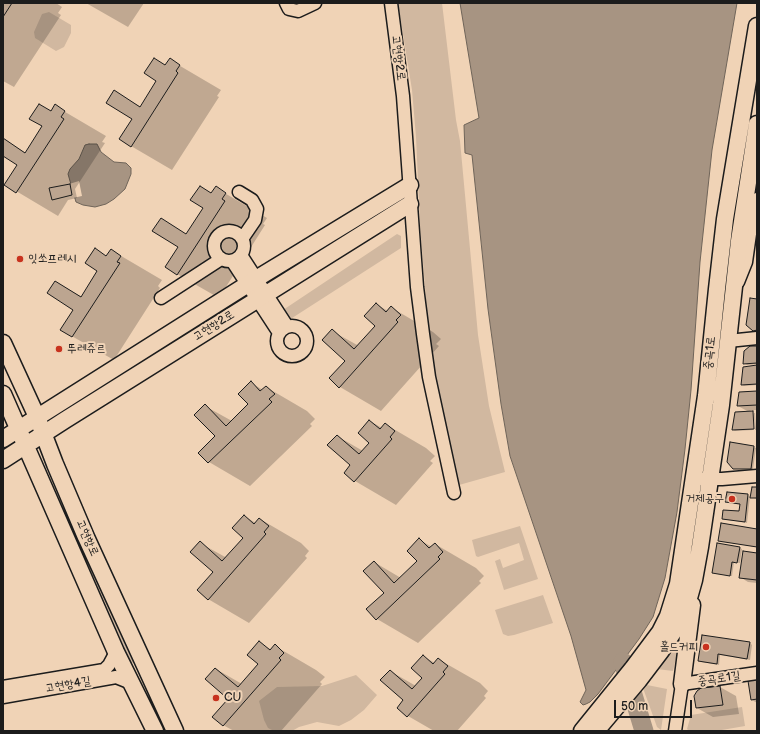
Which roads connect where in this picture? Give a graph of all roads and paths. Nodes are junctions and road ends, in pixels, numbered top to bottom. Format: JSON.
{"nodes":[{"id":1,"x":286,"y":3,"type":"edge"},
{"id":2,"x":315,"y":3,"type":"edge"},
{"id":3,"x":391,"y":3,"type":"edge"},
{"id":4,"x":757,"y":26,"type":"edge"},
{"id":5,"x":757,"y":124,"type":"edge"},
{"id":6,"x":733,"y":174,"type":"junction"},
{"id":7,"x":753,"y":177,"type":"edge"},
{"id":8,"x":410,"y":185,"type":"junction"},
{"id":9,"x":239,"y":192,"type":"dead end"},
{"id":10,"x":757,"y":200,"type":"edge"},
{"id":11,"x":410,"y":204,"type":"junction"},
{"id":12,"x":242,"y":239,"type":"junction"},
{"id":13,"x":231,"y":258,"type":"junction"},
{"id":14,"x":252,"y":281,"type":"junction"},
{"id":15,"x":733,"y":294,"type":"junction"},
{"id":16,"x":261,"y":296,"type":"junction"},
{"id":17,"x":161,"y":298,"type":"dead end"},
{"id":18,"x":283,"y":330,"type":"dead end"},
{"id":19,"x":757,"y":338,"type":"edge"},
{"id":20,"x":728,"y":341,"type":"junction"},
{"id":21,"x":3,"y":342,"type":"edge"},
{"id":22,"x":3,"y":394,"type":"edge"},
{"id":23,"x":37,"y":417,"type":"junction"},
{"id":24,"x":65,"y":420,"type":"junction"},
{"id":25,"x":18,"y":429,"type":"junction"},
{"id":26,"x":44,"y":434,"type":"junction"},
{"id":27,"x":3,"y":439,"type":"edge"},
{"id":28,"x":26,"y":446,"type":"junction"},
{"id":29,"x":3,"y":460,"type":"edge"},
{"id":30,"x":757,"y":476,"type":"edge"},
{"id":31,"x":702,"y":479,"type":"junction"},
{"id":32,"x":454,"y":493,"type":"dead end"},
{"id":33,"x":86,"y":537,"type":"junction"},
{"id":34,"x":693,"y":586,"type":"junction"},
{"id":35,"x":116,"y":652,"type":"junction"},
{"id":36,"x":757,"y":673,"type":"edge"},
{"id":37,"x":636,"y":674,"type":"junction"},
{"id":38,"x":131,"y":683,"type":"junction"},
{"id":39,"x":682,"y":684,"type":"junction"},
{"id":40,"x":3,"y":687,"type":"edge"},
{"id":41,"x":3,"y":697,"type":"edge"},
{"id":42,"x":587,"y":730,"type":"edge"},
{"id":43,"x":155,"y":731,"type":"edge"},
{"id":44,"x":175,"y":731,"type":"edge"},
{"id":45,"x":675,"y":731,"type":"edge"}],
"edges":[{"from":1,"to":2,"type":"street"},
{"from":3,"to":8,"type":"street","name":"고현항2로"},
{"from":4,"to":6,"type":"street","name":"중곡1로"},
{"from":5,"to":7,"type":"street","name":"중곡1로"},
{"from":6,"to":7,"type":"street"},
{"from":6,"to":31,"type":"street","name":"중곡1로"},
{"from":7,"to":15,"type":"street","name":"중곡1로"},
{"from":8,"to":11,"type":"street","name":"고현항2로"},
{"from":8,"to":14,"type":"street","name":"고현항2로"},
{"from":9,"to":12,"type":"street"},
{"from":10,"to":15,"type":"street"},
{"from":11,"to":16,"type":"street","name":"고현항2로"},
{"from":11,"to":32,"type":"street"},
{"from":12,"to":13,"type":"street"},
{"from":12,"to":13,"type":"street"},
{"from":13,"to":14,"type":"street"},
{"from":13,"to":17,"type":"street"},
{"from":14,"to":16,"type":"street"},
{"from":14,"to":23,"type":"street","name":"고현항2로"},
{"from":15,"to":20,"type":"street","name":"중곡1로"},
{"from":16,"to":18,"type":"street"},
{"from":16,"to":24,"type":"street","name":"고현항2로"},
{"from":19,"to":20,"type":"street"},
{"from":20,"to":31,"type":"street","name":"중곡1로"},
{"from":21,"to":23,"type":"street","name":"고현항로"},
{"from":22,"to":25,"type":"street","name":"고현항로"},
{"from":23,"to":25,"type":"street","name":"고현항2로"},
{"from":23,"to":26,"type":"street","name":"고현항로"},
{"from":24,"to":26,"type":"street","name":"고현항2로"},
{"from":24,"to":33,"type":"street"},
{"from":25,"to":27,"type":"street","name":"고현항2로"},
{"from":25,"to":28,"type":"street","name":"고현항로"},
{"from":26,"to":28,"type":"street","name":"고현항2로"},
{"from":26,"to":33,"type":"street","name":"고현항로"},
{"from":28,"to":29,"type":"street","name":"고현항2로"},
{"from":28,"to":35,"type":"street","name":"고현항로"},
{"from":30,"to":31,"type":"street"},
{"from":31,"to":34,"type":"street","name":"중곡1로"},
{"from":31,"to":37,"type":"street","name":"중곡1로"},
{"from":33,"to":44,"type":"street","name":"고현항로"},
{"from":34,"to":37,"type":"street","name":"중곡1로"},
{"from":34,"to":39,"type":"street"},
{"from":35,"to":38,"type":"street","name":"고현항로"},
{"from":35,"to":40,"type":"street","name":"고현항4길"},
{"from":36,"to":39,"type":"street","name":"중곡로1길"},
{"from":37,"to":42,"type":"street"},
{"from":38,"to":41,"type":"street","name":"고현항4길"},
{"from":38,"to":43,"type":"street","name":"고현항로"},
{"from":39,"to":45,"type":"street"}]}
